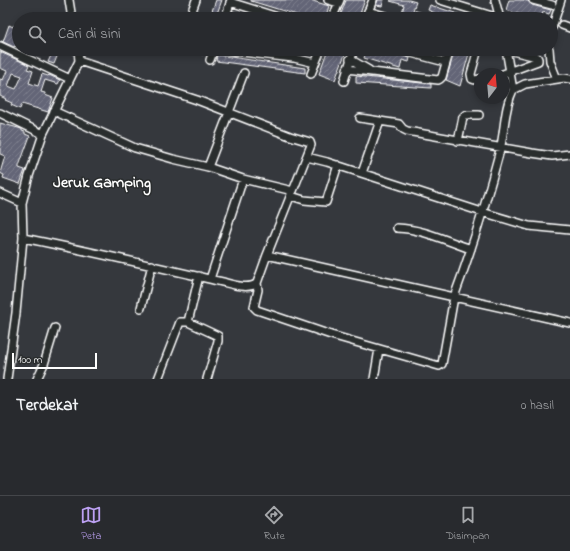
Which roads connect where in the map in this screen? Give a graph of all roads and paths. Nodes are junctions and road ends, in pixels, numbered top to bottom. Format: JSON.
{"nodes":[{"id":1,"x":69,"y":0,"type":"edge"},
{"id":2,"x":196,"y":0,"type":"edge"},
{"id":3,"x":328,"y":0,"type":"edge"},
{"id":4,"x":373,"y":0,"type":"edge"},
{"id":5,"x":440,"y":0,"type":"edge"},
{"id":6,"x":495,"y":0,"type":"edge"},
{"id":7,"x":533,"y":0,"type":"edge"},
{"id":8,"x":561,"y":0,"type":"edge"},
{"id":9,"x":230,"y":1,"type":"edge"},
{"id":10,"x":542,"y":1,"type":"edge"},
{"id":11,"x":339,"y":2,"type":"edge"},
{"id":12,"x":552,"y":5,"type":"dead end"},
{"id":13,"x":368,"y":11,"type":"joint"},
{"id":14,"x":71,"y":12,"type":"edge"},
{"id":15,"x":192,"y":12,"type":"edge"},
{"id":16,"x":226,"y":12,"type":"edge"},
{"id":17,"x":263,"y":12,"type":"edge"},
{"id":18,"x":335,"y":12,"type":"edge"},
{"id":19,"x":371,"y":12,"type":"edge"},
{"id":20,"x":478,"y":12,"type":"edge"},
{"id":21,"x":498,"y":12,"type":"edge"},
{"id":22,"x":557,"y":12,"type":"edge"},
{"id":23,"x":562,"y":25,"type":"dead end"},
{"id":24,"x":570,"y":28,"type":"edge"},
{"id":25,"x":0,"y":46,"type":"edge"},
{"id":26,"x":12,"y":52,"type":"edge"},
{"id":27,"x":21,"y":56,"type":"edge"},
{"id":28,"x":78,"y":56,"type":"edge"},
{"id":29,"x":82,"y":56,"type":"edge"},
{"id":30,"x":212,"y":56,"type":"edge"},
{"id":31,"x":276,"y":56,"type":"edge"},
{"id":32,"x":287,"y":56,"type":"edge"},
{"id":33,"x":318,"y":56,"type":"edge"},
{"id":34,"x":351,"y":56,"type":"edge"},
{"id":35,"x":422,"y":56,"type":"edge"},
{"id":36,"x":447,"y":56,"type":"edge"},
{"id":37,"x":476,"y":56,"type":"edge"},
{"id":38,"x":506,"y":56,"type":"edge"},
{"id":39,"x":533,"y":56,"type":"edge"},
{"id":40,"x":550,"y":56,"type":"edge"},
{"id":41,"x":293,"y":58,"type":"junction"},
{"id":42,"x":210,"y":60,"type":"dead end"},
{"id":43,"x":350,"y":60,"type":"junction"},
{"id":44,"x":445,"y":62,"type":"junction"},
{"id":45,"x":315,"y":63,"type":"junction"},
{"id":46,"x":507,"y":68,"type":"edge"},
{"id":47,"x":347,"y":70,"type":"junction"},
{"id":48,"x":373,"y":72,"type":"junction"},
{"id":49,"x":510,"y":72,"type":"edge"},
{"id":50,"x":244,"y":73,"type":"dead end"},
{"id":51,"x":311,"y":74,"type":"dead end"},
{"id":52,"x":67,"y":78,"type":"junction"},
{"id":53,"x":562,"y":79,"type":"edge"},
{"id":54,"x":474,"y":80,"type":"edge"},
{"id":55,"x":344,"y":81,"type":"dead end"},
{"id":56,"x":510,"y":82,"type":"edge"},
{"id":57,"x":513,"y":90,"type":"junction"},
{"id":58,"x":54,"y":111,"type":"junction"},
{"id":59,"x":229,"y":112,"type":"junction"},
{"id":60,"x":0,"y":113,"type":"edge"},
{"id":61,"x":479,"y":115,"type":"dead end"},
{"id":62,"x":360,"y":118,"type":"dead end"},
{"id":63,"x":380,"y":121,"type":"junction"},
{"id":64,"x":40,"y":133,"type":"junction"},
{"id":65,"x":458,"y":141,"type":"junction"},
{"id":66,"x":500,"y":148,"type":"junction"},
{"id":67,"x":570,"y":154,"type":"edge"},
{"id":68,"x":307,"y":157,"type":"junction"},
{"id":69,"x":338,"y":165,"type":"junction"},
{"id":70,"x":208,"y":167,"type":"junction"},
{"id":71,"x":362,"y":173,"type":"junction"},
{"id":72,"x":243,"y":179,"type":"junction"},
{"id":73,"x":0,"y":193,"type":"edge"},
{"id":74,"x":292,"y":194,"type":"junction"},
{"id":75,"x":20,"y":202,"type":"junction"},
{"id":76,"x":482,"y":212,"type":"junction"},
{"id":77,"x":397,"y":228,"type":"dead end"},
{"id":78,"x":570,"y":230,"type":"edge"},
{"id":79,"x":23,"y":238,"type":"junction"},
{"id":80,"x":471,"y":249,"type":"junction"},
{"id":81,"x":267,"y":254,"type":"junction"},
{"id":82,"x":152,"y":265,"type":"junction"},
{"id":83,"x":199,"y":276,"type":"junction"},
{"id":84,"x":210,"y":279,"type":"junction"},
{"id":85,"x":257,"y":284,"type":"junction"},
{"id":86,"x":454,"y":296,"type":"junction"},
{"id":87,"x":141,"y":308,"type":"dead end"},
{"id":88,"x":188,"y":322,"type":"junction"},
{"id":89,"x":570,"y":323,"type":"edge"},
{"id":90,"x":55,"y":328,"type":"dead end"},
{"id":91,"x":379,"y":349,"type":"junction"},
{"id":92,"x":7,"y":379,"type":"edge"},
{"id":93,"x":37,"y":379,"type":"edge"},
{"id":94,"x":158,"y":379,"type":"edge"},
{"id":95,"x":207,"y":379,"type":"edge"},
{"id":96,"x":374,"y":379,"type":"edge"}],
"edges":[{"from":1,"to":14,"type":"street"},
{"from":2,"to":15,"type":"street"},
{"from":3,"to":11,"type":"street"},
{"from":4,"to":13,"type":"street"},
{"from":5,"to":20,"type":"street"},
{"from":6,"to":21,"type":"street"},
{"from":7,"to":10,"type":"street"},
{"from":8,"to":22,"type":"street"},
{"from":9,"to":16,"type":"street"},
{"from":9,"to":17,"type":"street"},
{"from":10,"to":12,"type":"street"},
{"from":11,"to":18,"type":"street"},
{"from":13,"to":19,"type":"street"},
{"from":23,"to":24,"type":"street"},
{"from":25,"to":26,"type":"street"},
{"from":27,"to":52,"type":"street"},
{"from":28,"to":52,"type":"street"},
{"from":29,"to":59,"type":"street"},
{"from":30,"to":42,"type":"street"},
{"from":31,"to":41,"type":"street"},
{"from":32,"to":41,"type":"street"},
{"from":33,"to":45,"type":"street"},
{"from":34,"to":43,"type":"street"},
{"from":35,"to":44,"type":"street"},
{"from":36,"to":44,"type":"street"},
{"from":37,"to":54,"type":"street"},
{"from":38,"to":46,"type":"street"},
{"from":39,"to":49,"type":"street"},
{"from":40,"to":53,"type":"street"},
{"from":41,"to":45,"type":"street"},
{"from":43,"to":47,"type":"street"},
{"from":43,"to":48,"type":"street"},
{"from":44,"to":48,"type":"street"},
{"from":45,"to":51,"type":"street"},
{"from":47,"to":48,"type":"street"},
{"from":47,"to":55,"type":"street"},
{"from":50,"to":59,"type":"street"},
{"from":52,"to":58,"type":"street"},
{"from":53,"to":57,"type":"street"},
{"from":56,"to":57,"type":"street"},
{"from":57,"to":66,"type":"street"},
{"from":58,"to":64,"type":"street"},
{"from":58,"to":70,"type":"street"},
{"from":59,"to":68,"type":"street"},
{"from":59,"to":70,"type":"street"},
{"from":60,"to":64,"type":"street"},
{"from":61,"to":65,"type":"street"},
{"from":62,"to":63,"type":"street"},
{"from":63,"to":65,"type":"street"},
{"from":63,"to":71,"type":"street"},
{"from":64,"to":75,"type":"street"},
{"from":65,"to":66,"type":"street"},
{"from":66,"to":67,"type":"street"},
{"from":66,"to":76,"type":"street"},
{"from":68,"to":69,"type":"street"},
{"from":68,"to":74,"type":"street"},
{"from":69,"to":71,"type":"street"},
{"from":69,"to":74,"type":"street"},
{"from":70,"to":72,"type":"street"},
{"from":71,"to":76,"type":"street"},
{"from":72,"to":74,"type":"street"},
{"from":72,"to":84,"type":"street"},
{"from":73,"to":75,"type":"street"},
{"from":74,"to":81,"type":"street"},
{"from":75,"to":79,"type":"street"},
{"from":76,"to":78,"type":"street"},
{"from":76,"to":80,"type":"street"},
{"from":77,"to":80,"type":"street"},
{"from":79,"to":82,"type":"street"},
{"from":79,"to":92,"type":"street"},
{"from":80,"to":86,"type":"street"},
{"from":81,"to":85,"type":"street"},
{"from":81,"to":86,"type":"street"},
{"from":82,"to":83,"type":"street"},
{"from":82,"to":87,"type":"street"},
{"from":83,"to":84,"type":"street"},
{"from":83,"to":88,"type":"street"},
{"from":84,"to":85,"type":"street"},
{"from":85,"to":91,"type":"street"},
{"from":86,"to":89,"type":"street"},
{"from":86,"to":91,"type":"street"},
{"from":88,"to":94,"type":"street"},
{"from":88,"to":95,"type":"street"},
{"from":90,"to":93,"type":"street"},
{"from":91,"to":96,"type":"street"}]}
